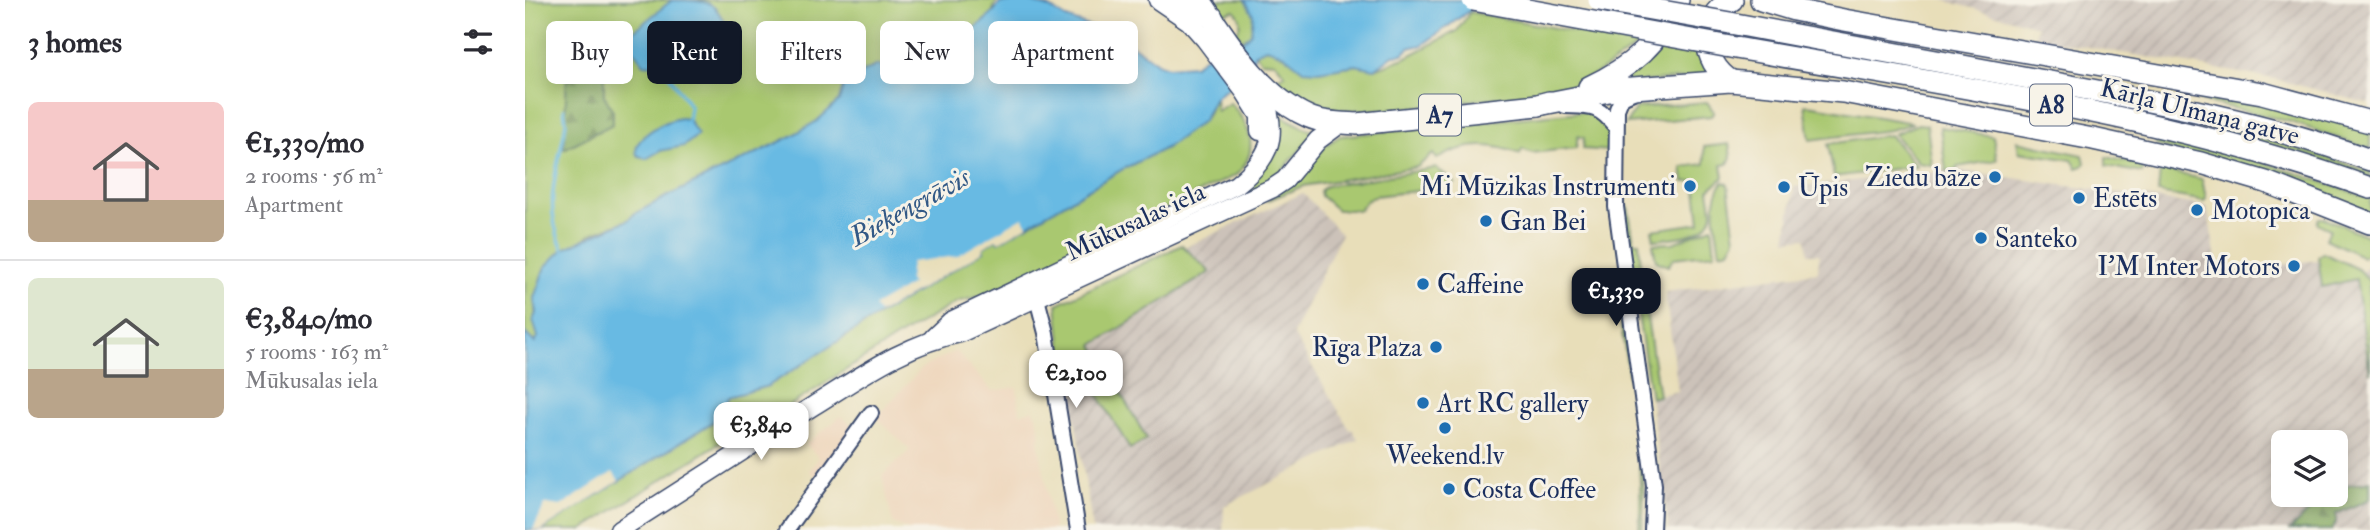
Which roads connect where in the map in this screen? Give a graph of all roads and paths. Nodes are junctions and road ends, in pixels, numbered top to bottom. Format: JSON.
{"nodes":[{"id":1,"x":1158,"y":0,"type":"edge"},
{"id":2,"x":1172,"y":0,"type":"edge"},
{"id":3,"x":1473,"y":0,"type":"edge"},
{"id":4,"x":1599,"y":0,"type":"edge"},
{"id":5,"x":1678,"y":0,"type":"edge"},
{"id":6,"x":1732,"y":0,"type":"edge"},
{"id":7,"x":1761,"y":0,"type":"edge"},
{"id":8,"x":1209,"y":21,"type":"edge"},
{"id":9,"x":1731,"y":81,"type":"junction"},
{"id":10,"x":1252,"y":86,"type":"junction"},
{"id":11,"x":1640,"y":89,"type":"junction"},
{"id":12,"x":1538,"y":105,"type":"junction"},
{"id":13,"x":2370,"y":122,"type":"edge"},
{"id":14,"x":1341,"y":124,"type":"junction"},
{"id":15,"x":1615,"y":126,"type":"junction"},
{"id":16,"x":2370,"y":160,"type":"edge"},
{"id":17,"x":2370,"y":188,"type":"edge"},
{"id":18,"x":2370,"y":223,"type":"edge"},
{"id":19,"x":1035,"y":289,"type":"junction"},
{"id":20,"x":871,"y":413,"type":"dead end"},
{"id":21,"x":619,"y":530,"type":"edge"},
{"id":22,"x":787,"y":530,"type":"edge"},
{"id":23,"x":1078,"y":530,"type":"edge"},
{"id":24,"x":1652,"y":530,"type":"edge"}],
"edges":[{"from":1,"to":8,"type":"main road","name":"Mūkusalas iela"},
{"from":2,"to":8,"type":"highway"},
{"from":3,"to":17,"type":"highway","name":"Kārļa Ulmaņa gatve","number":"A8","bridge":true},
{"from":4,"to":16,"type":"highway","name":"Kārļa Ulmaņa gatve","number":"A8","bridge":true},
{"from":5,"to":12,"type":"highway","name":"Mūkusalas iela","number":"A7"},
{"from":6,"to":9,"type":"highway"},
{"from":7,"to":13,"type":"highway"},
{"from":8,"to":10,"type":"highway","name":"Mūkusalas iela","number":"A7"},
{"from":9,"to":11,"type":"highway"},
{"from":9,"to":18,"type":"highway"},
{"from":10,"to":14,"type":"highway","name":"Mūkusalas iela","number":"A7"},
{"from":10,"to":19,"type":"main road","name":"Mūkusalas iela"},
{"from":11,"to":12,"type":"highway"},
{"from":11,"to":15,"type":"street"},
{"from":12,"to":14,"type":"highway","name":"Mūkusalas iela","number":"A7"},
{"from":12,"to":15,"type":"street"},
{"from":14,"to":19,"type":"main road","name":"Mūkusalas iela"},
{"from":15,"to":24,"type":"street"},
{"from":19,"to":21,"type":"main road","name":"Mūkusalas iela"},
{"from":19,"to":23,"type":"street"},
{"from":20,"to":22,"type":"street"}]}
